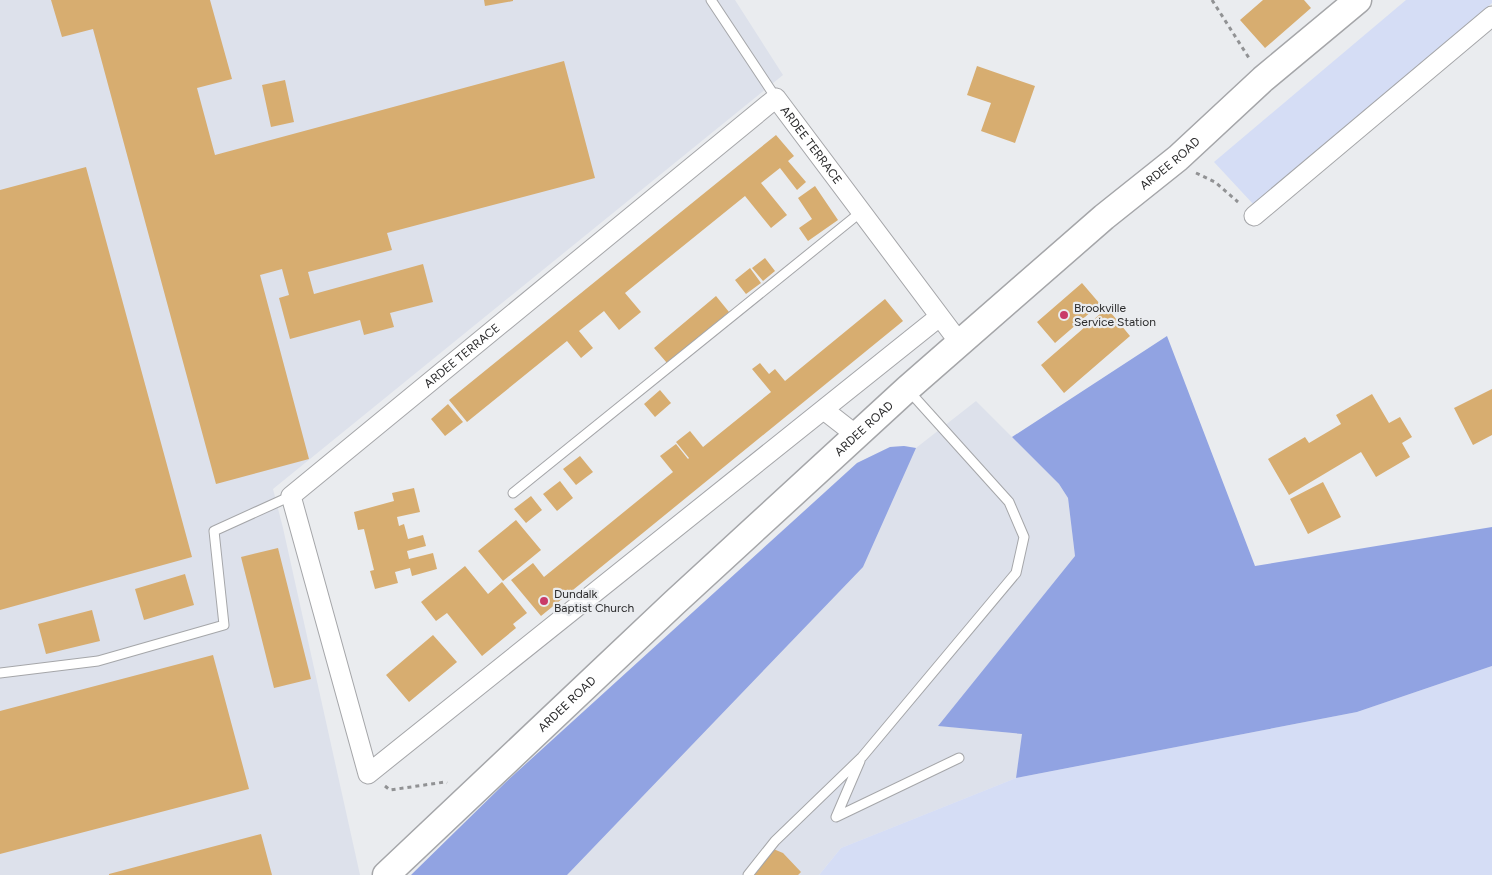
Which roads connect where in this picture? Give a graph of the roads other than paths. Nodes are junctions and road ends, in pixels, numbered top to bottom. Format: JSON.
{"nodes":[{"id":1,"x":712,"y":0,"type":"edge"},
{"id":2,"x":1358,"y":0,"type":"edge"},
{"id":3,"x":1492,"y":16,"type":"edge"},
{"id":4,"x":776,"y":98,"type":"junction"},
{"id":5,"x":861,"y":212,"type":"junction"},
{"id":6,"x":1254,"y":216,"type":"road end"},
{"id":7,"x":939,"y":317,"type":"junction"},
{"id":8,"x":959,"y":342,"type":"junction"},
{"id":9,"x":907,"y":389,"type":"junction"},
{"id":10,"x":824,"y":410,"type":"junction"},
{"id":11,"x":856,"y":435,"type":"junction"},
{"id":12,"x":513,"y":493,"type":"dead end"},
{"id":13,"x":291,"y":496,"type":"junction"},
{"id":14,"x":0,"y":673,"type":"edge"},
{"id":15,"x":862,"y":757,"type":"junction"},
{"id":16,"x":959,"y":758,"type":"dead end"},
{"id":17,"x":386,"y":875,"type":"edge"},
{"id":18,"x":748,"y":875,"type":"edge"}],
"edges":[{"from":1,"to":4,"type":"lane"},
{"from":2,"to":8,"type":"main road","name":"ARDEE ROAD"},
{"from":3,"to":6,"type":"street"},
{"from":4,"to":5,"type":"street","name":"ARDEE TERRACE"},
{"from":4,"to":13,"type":"street","name":"ARDEE TERRACE"},
{"from":5,"to":7,"type":"street","name":"ARDEE TERRACE"},
{"from":5,"to":12,"type":"lane"},
{"from":7,"to":8,"type":"street","name":"ARDEE TERRACE"},
{"from":7,"to":10,"type":"street"},
{"from":8,"to":9,"type":"main road","name":"ARDEE ROAD"},
{"from":9,"to":11,"type":"main road","name":"ARDEE ROAD"},
{"from":9,"to":15,"type":"lane"},
{"from":10,"to":11,"type":"street"},
{"from":10,"to":13,"type":"street"},
{"from":11,"to":17,"type":"main road","name":"ARDEE ROAD"},
{"from":13,"to":14,"type":"lane"},
{"from":15,"to":16,"type":"lane"},
{"from":15,"to":18,"type":"lane"}]}
